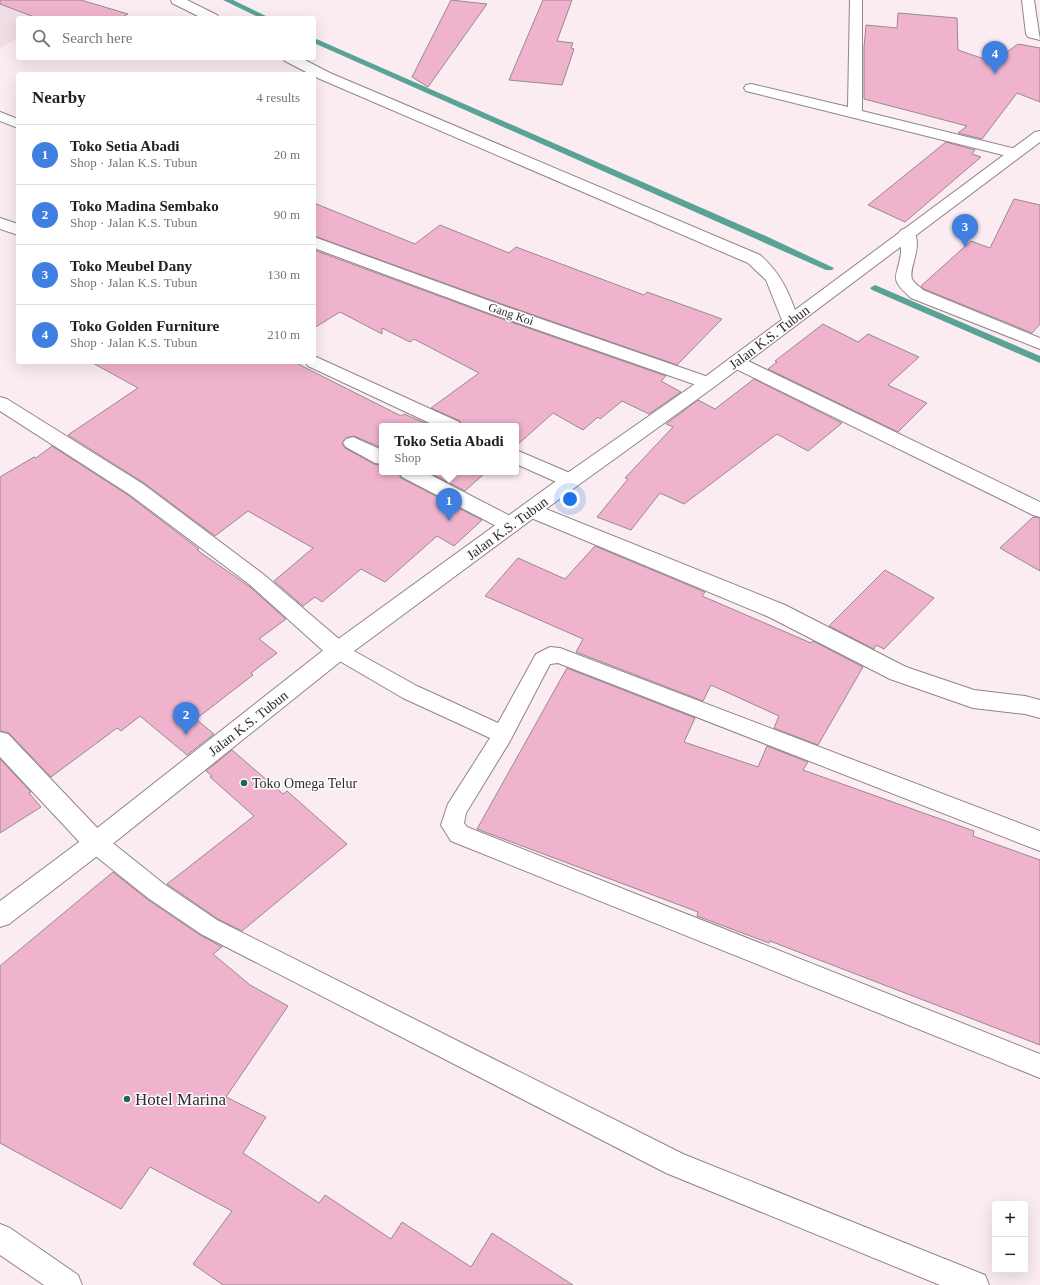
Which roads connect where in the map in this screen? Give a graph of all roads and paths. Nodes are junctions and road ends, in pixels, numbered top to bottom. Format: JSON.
{"nodes":[{"id":1,"x":177,"y":0,"type":"edge"},
{"id":2,"x":856,"y":0,"type":"edge"},
{"id":3,"x":1028,"y":0,"type":"edge"},
{"id":4,"x":208,"y":16,"type":"edge"},
{"id":5,"x":1040,"y":36,"type":"edge"},
{"id":6,"x":294,"y":60,"type":"edge"},
{"id":7,"x":751,"y":88,"type":"dead end"},
{"id":8,"x":854,"y":113,"type":"junction"},
{"id":9,"x":0,"y":116,"type":"edge"},
{"id":10,"x":16,"y":123,"type":"edge"},
{"id":11,"x":1040,"y":135,"type":"edge"},
{"id":12,"x":1015,"y":153,"type":"junction"},
{"id":13,"x":0,"y":223,"type":"edge"},
{"id":14,"x":16,"y":229,"type":"edge"},
{"id":15,"x":907,"y":233,"type":"junction"},
{"id":16,"x":316,"y":243,"type":"edge"},
{"id":17,"x":797,"y":316,"type":"junction"},
{"id":18,"x":1040,"y":344,"type":"edge"},
{"id":19,"x":736,"y":362,"type":"junction"},
{"id":20,"x":316,"y":363,"type":"edge"},
{"id":21,"x":708,"y":383,"type":"junction"},
{"id":22,"x":0,"y":403,"type":"edge"},
{"id":23,"x":446,"y":423,"type":"edge"},
{"id":24,"x":353,"y":443,"type":"dead end"},
{"id":25,"x":379,"y":456,"type":"edge"},
{"id":26,"x":519,"y":457,"type":"edge"},
{"id":27,"x":415,"y":475,"type":"edge"},
{"id":28,"x":570,"y":481,"type":"junction"},
{"id":29,"x":531,"y":510,"type":"junction"},
{"id":30,"x":1040,"y":510,"type":"edge"},
{"id":31,"x":511,"y":525,"type":"junction"},
{"id":32,"x":338,"y":651,"type":"junction"},
{"id":33,"x":1040,"y":709,"type":"edge"},
{"id":34,"x":503,"y":735,"type":"junction"},
{"id":35,"x":0,"y":741,"type":"edge"},
{"id":36,"x":1040,"y":841,"type":"edge"},
{"id":37,"x":96,"y":843,"type":"junction"},
{"id":38,"x":0,"y":916,"type":"edge"},
{"id":39,"x":1040,"y":1066,"type":"edge"},
{"id":40,"x":0,"y":1238,"type":"edge"},
{"id":41,"x":68,"y":1285,"type":"edge"},
{"id":42,"x":975,"y":1285,"type":"edge"}],
"edges":[{"from":1,"to":4,"type":"street"},
{"from":2,"to":8,"type":"street"},
{"from":3,"to":5,"type":"street"},
{"from":6,"to":17,"type":"street"},
{"from":7,"to":8,"type":"street"},
{"from":8,"to":12,"type":"street"},
{"from":9,"to":10,"type":"street"},
{"from":11,"to":12,"type":"street","name":"Jalan K.S. Tubun"},
{"from":12,"to":15,"type":"street","name":"Jalan K.S. Tubun"},
{"from":13,"to":14,"type":"street"},
{"from":15,"to":17,"type":"street","name":"Jalan K.S. Tubun"},
{"from":15,"to":18,"type":"street"},
{"from":16,"to":21,"type":"street","name":"Gang Koi"},
{"from":17,"to":19,"type":"street","name":"Jalan K.S. Tubun"},
{"from":19,"to":21,"type":"street","name":"Jalan K.S. Tubun"},
{"from":19,"to":30,"type":"street"},
{"from":20,"to":23,"type":"street"},
{"from":21,"to":28,"type":"street","name":"Jalan K.S. Tubun"},
{"from":22,"to":32,"type":"street"},
{"from":24,"to":25,"type":"street"},
{"from":26,"to":28,"type":"street"},
{"from":27,"to":31,"type":"street"},
{"from":28,"to":29,"type":"street","name":"Jalan K.S. Tubun"},
{"from":29,"to":31,"type":"street","name":"Jalan K.S. Tubun"},
{"from":29,"to":33,"type":"street"},
{"from":31,"to":32,"type":"street","name":"Jalan K.S. Tubun"},
{"from":32,"to":34,"type":"lane"},
{"from":32,"to":37,"type":"street","name":"Jalan K.S. Tubun"},
{"from":34,"to":36,"type":"lane"},
{"from":34,"to":39,"type":"lane"},
{"from":35,"to":37,"type":"street"},
{"from":37,"to":38,"type":"street","name":"Jalan K.S. Tubun"},
{"from":37,"to":42,"type":"lane"},
{"from":40,"to":41,"type":"lane"}]}
